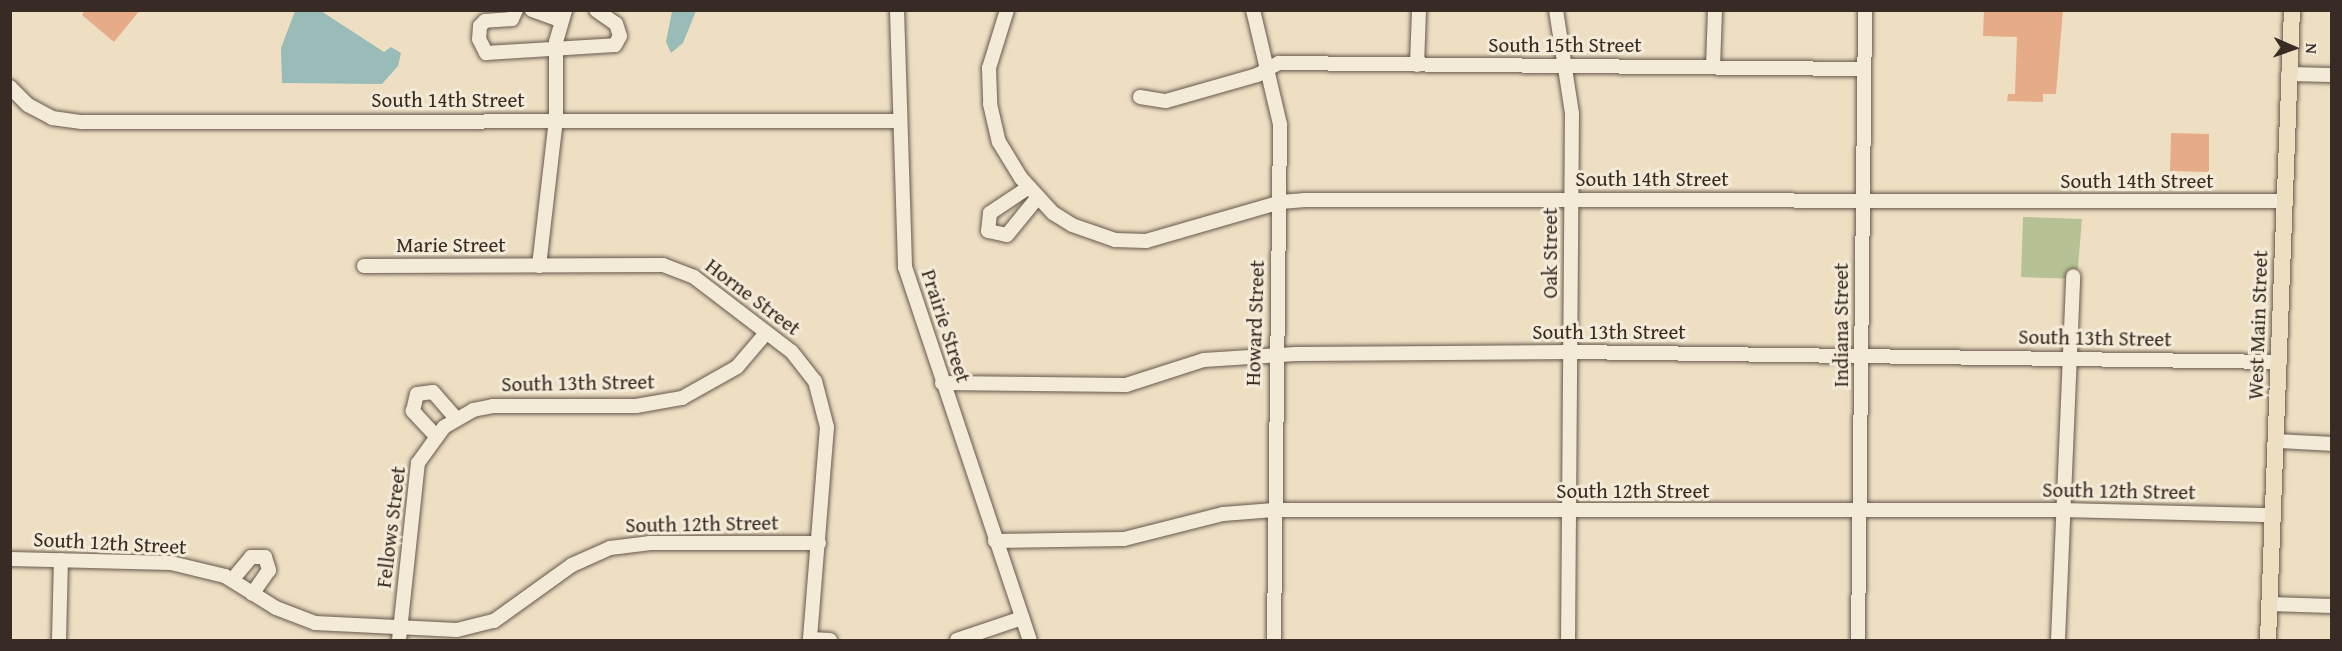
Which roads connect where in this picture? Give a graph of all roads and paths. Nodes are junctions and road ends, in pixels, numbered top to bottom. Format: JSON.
{"nodes":[{"id":1,"x":516,"y":10,"type":"edge"},
{"id":2,"x":532,"y":10,"type":"edge"},
{"id":3,"x":596,"y":10,"type":"edge"},
{"id":4,"x":897,"y":10,"type":"edge"},
{"id":5,"x":1253,"y":10,"type":"edge"},
{"id":6,"x":1419,"y":10,"type":"edge"},
{"id":7,"x":1556,"y":10,"type":"edge"},
{"id":8,"x":1715,"y":10,"type":"edge"},
{"id":9,"x":1865,"y":10,"type":"edge"},
{"id":10,"x":2292,"y":10,"type":"edge"},
{"id":11,"x":1007,"y":12,"type":"edge"},
{"id":12,"x":563,"y":15,"type":"edge"},
{"id":13,"x":556,"y":47,"type":"junction"},
{"id":14,"x":1417,"y":65,"type":"junction"},
{"id":15,"x":1568,"y":67,"type":"junction"},
{"id":16,"x":1713,"y":67,"type":"junction"},
{"id":17,"x":1268,"y":69,"type":"junction"},
{"id":18,"x":1864,"y":69,"type":"junction"},
{"id":19,"x":2289,"y":74,"type":"junction"},
{"id":20,"x":2331,"y":75,"type":"edge"},
{"id":21,"x":10,"y":87,"type":"edge"},
{"id":22,"x":1140,"y":98,"type":"dead end"},
{"id":23,"x":556,"y":120,"type":"junction"},
{"id":24,"x":897,"y":121,"type":"junction"},
{"id":25,"x":1572,"y":199,"type":"junction"},
{"id":26,"x":1863,"y":201,"type":"junction"},
{"id":27,"x":2284,"y":201,"type":"junction"},
{"id":28,"x":1281,"y":202,"type":"junction"},
{"id":29,"x":364,"y":266,"type":"dead end"},
{"id":30,"x":539,"y":266,"type":"junction"},
{"id":31,"x":2073,"y":276,"type":"dead end"},
{"id":32,"x":766,"y":333,"type":"junction"},
{"id":33,"x":1570,"y":352,"type":"junction"},
{"id":34,"x":1274,"y":356,"type":"junction"},
{"id":35,"x":1862,"y":356,"type":"junction"},
{"id":36,"x":2068,"y":358,"type":"junction"},
{"id":37,"x":2280,"y":362,"type":"junction"},
{"id":38,"x":942,"y":383,"type":"junction"},
{"id":39,"x":456,"y":418,"type":"junction"},
{"id":40,"x":439,"y":431,"type":"junction"},
{"id":41,"x":2277,"y":441,"type":"junction"},
{"id":42,"x":2331,"y":444,"type":"edge"},
{"id":43,"x":1274,"y":510,"type":"junction"},
{"id":44,"x":2062,"y":510,"type":"junction"},
{"id":45,"x":1860,"y":511,"type":"junction"},
{"id":46,"x":1569,"y":512,"type":"junction"},
{"id":47,"x":2273,"y":515,"type":"junction"},
{"id":48,"x":995,"y":541,"type":"junction"},
{"id":49,"x":819,"y":543,"type":"junction"},
{"id":50,"x":10,"y":559,"type":"edge"},
{"id":51,"x":60,"y":560,"type":"junction"},
{"id":52,"x":232,"y":580,"type":"junction"},
{"id":53,"x":252,"y":594,"type":"junction"},
{"id":54,"x":2270,"y":604,"type":"junction"},
{"id":55,"x":2331,"y":606,"type":"edge"},
{"id":56,"x":1022,"y":618,"type":"junction"},
{"id":57,"x":399,"y":636,"type":"edge"},
{"id":58,"x":59,"y":640,"type":"edge"},
{"id":59,"x":810,"y":640,"type":"edge"},
{"id":60,"x":831,"y":640,"type":"edge"},
{"id":61,"x":957,"y":640,"type":"edge"},
{"id":62,"x":1030,"y":640,"type":"edge"},
{"id":63,"x":1274,"y":640,"type":"edge"},
{"id":64,"x":1568,"y":640,"type":"edge"},
{"id":65,"x":1858,"y":640,"type":"edge"},
{"id":66,"x":2058,"y":640,"type":"edge"},
{"id":67,"x":2268,"y":640,"type":"edge"}],
"edges":[{"from":1,"to":13,"type":"street"},
{"from":2,"to":12,"type":"street"},
{"from":3,"to":13,"type":"street"},
{"from":4,"to":24,"type":"street","name":"Prairie Street"},
{"from":5,"to":17,"type":"street","name":"Howard Street"},
{"from":6,"to":14,"type":"street"},
{"from":7,"to":15,"type":"street","name":"Oak Street"},
{"from":8,"to":16,"type":"street"},
{"from":9,"to":18,"type":"street","name":"Indiana Street"},
{"from":10,"to":19,"type":"main road","name":"West Main Street"},
{"from":11,"to":28,"type":"street","name":"South 14th Street"},
{"from":12,"to":13,"type":"street"},
{"from":13,"to":23,"type":"street"},
{"from":14,"to":15,"type":"street","name":"South 15th Street"},
{"from":14,"to":17,"type":"street","name":"South 15th Street"},
{"from":15,"to":16,"type":"street","name":"South 15th Street"},
{"from":15,"to":25,"type":"street","name":"Oak Street"},
{"from":16,"to":18,"type":"street","name":"South 15th Street"},
{"from":17,"to":22,"type":"street","name":"South 15th Street"},
{"from":17,"to":28,"type":"street","name":"Howard Street"},
{"from":18,"to":26,"type":"street","name":"Indiana Street"},
{"from":19,"to":20,"type":"street"},
{"from":19,"to":27,"type":"main road","name":"West Main Street"},
{"from":21,"to":23,"type":"street","name":"South 14th Street"},
{"from":23,"to":24,"type":"street","name":"South 14th Street"},
{"from":23,"to":30,"type":"street"},
{"from":24,"to":38,"type":"street","name":"Prairie Street"},
{"from":25,"to":26,"type":"street","name":"South 14th Street"},
{"from":25,"to":28,"type":"street","name":"South 14th Street"},
{"from":25,"to":33,"type":"street","name":"Oak Street"},
{"from":26,"to":27,"type":"street","name":"South 14th Street"},
{"from":26,"to":35,"type":"street","name":"Indiana Street"},
{"from":27,"to":37,"type":"main road","name":"West Main Street"},
{"from":28,"to":34,"type":"street","name":"Howard Street"},
{"from":29,"to":30,"type":"street","name":"Marie Street"},
{"from":30,"to":32,"type":"street","name":"Horne Street"},
{"from":31,"to":36,"type":"street"},
{"from":32,"to":39,"type":"street","name":"South 13th Street"},
{"from":32,"to":49,"type":"street","name":"Horne Street"},
{"from":33,"to":34,"type":"street","name":"South 13th Street"},
{"from":33,"to":35,"type":"street","name":"South 13th Street"},
{"from":33,"to":46,"type":"street","name":"Oak Street"},
{"from":34,"to":38,"type":"street","name":"South 13th Street"},
{"from":34,"to":43,"type":"street","name":"Howard Street"},
{"from":35,"to":36,"type":"street","name":"South 13th Street"},
{"from":35,"to":45,"type":"street","name":"Indiana Street"},
{"from":36,"to":37,"type":"street","name":"South 13th Street"},
{"from":36,"to":44,"type":"street"},
{"from":37,"to":41,"type":"main road","name":"West Main Street"},
{"from":38,"to":48,"type":"street","name":"Prairie Street"},
{"from":39,"to":40,"type":"street","name":"South 13th Street"},
{"from":39,"to":40,"type":"street"},
{"from":40,"to":57,"type":"street","name":"Fellows Street"},
{"from":41,"to":42,"type":"street"},
{"from":41,"to":47,"type":"main road","name":"West Main Street"},
{"from":43,"to":46,"type":"street","name":"South 12th Street"},
{"from":43,"to":48,"type":"street","name":"South 12th Street"},
{"from":43,"to":63,"type":"street","name":"Howard Street"},
{"from":44,"to":45,"type":"street","name":"South 12th Street"},
{"from":44,"to":47,"type":"street","name":"South 12th Street"},
{"from":44,"to":66,"type":"street"},
{"from":45,"to":46,"type":"street","name":"South 12th Street"},
{"from":45,"to":65,"type":"street","name":"Indiana Street"},
{"from":46,"to":64,"type":"street","name":"Oak Street"},
{"from":47,"to":54,"type":"main road","name":"West Main Street"},
{"from":48,"to":56,"type":"street","name":"Prairie Street"},
{"from":49,"to":57,"type":"street","name":"South 12th Street"},
{"from":49,"to":59,"type":"street","name":"Horne Street"},
{"from":50,"to":51,"type":"street","name":"South 12th Street"},
{"from":51,"to":52,"type":"street","name":"South 12th Street"},
{"from":51,"to":58,"type":"street"},
{"from":52,"to":53,"type":"street","name":"South 12th Street"},
{"from":52,"to":53,"type":"street"},
{"from":53,"to":57,"type":"street","name":"South 12th Street"},
{"from":54,"to":55,"type":"street"},
{"from":54,"to":67,"type":"main road","name":"West Main Street"},
{"from":56,"to":61,"type":"street"},
{"from":56,"to":62,"type":"street","name":"Prairie Street"},
{"from":59,"to":60,"type":"street"}]}
